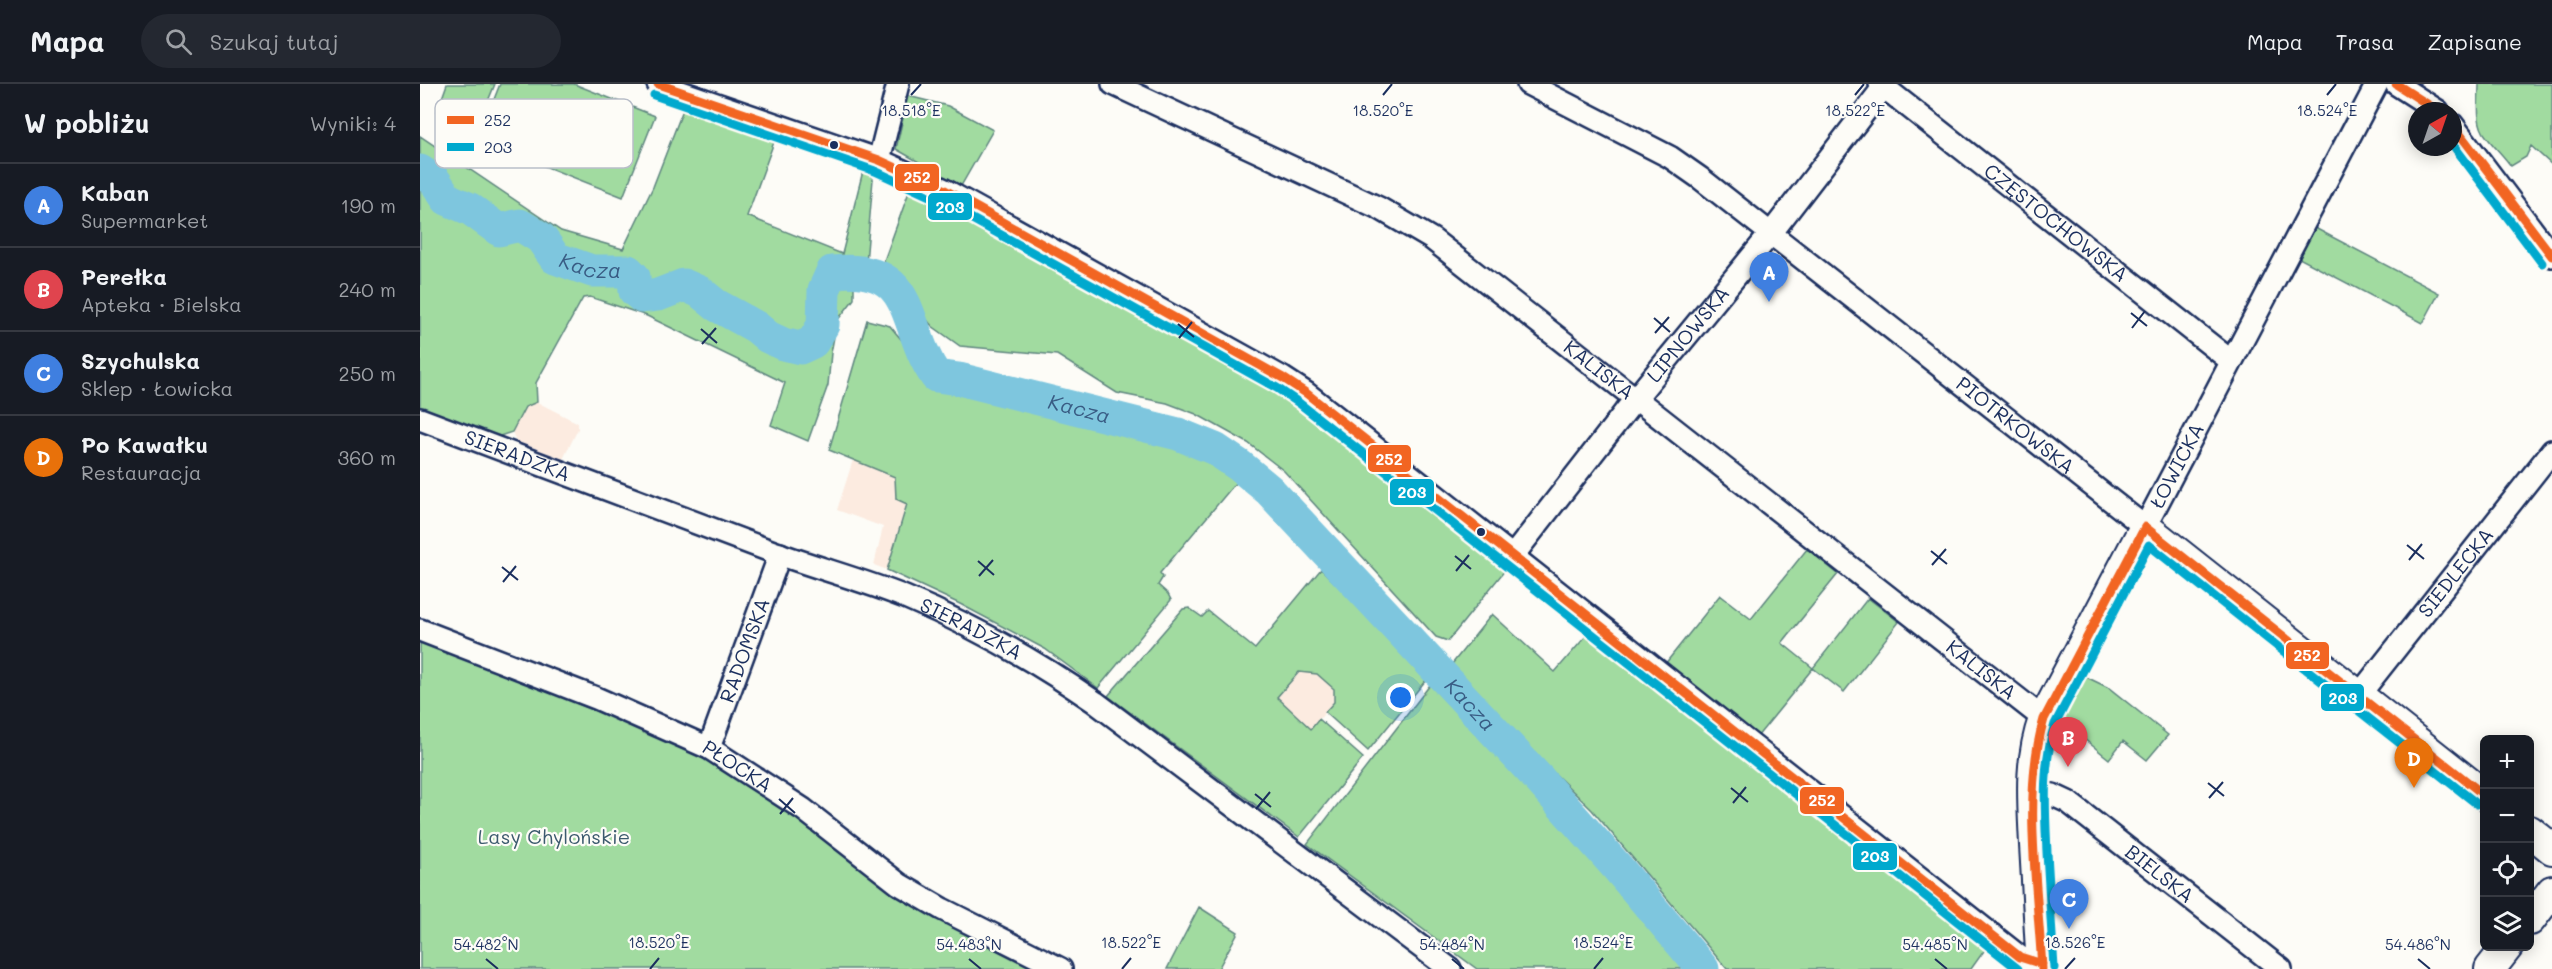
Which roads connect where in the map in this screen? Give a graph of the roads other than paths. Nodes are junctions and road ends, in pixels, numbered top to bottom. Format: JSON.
{"nodes":[{"id":1,"x":658,"y":84,"type":"edge"},
{"id":2,"x":898,"y":84,"type":"edge"},
{"id":3,"x":1113,"y":84,"type":"edge"},
{"id":4,"x":1528,"y":84,"type":"edge"},
{"id":5,"x":2377,"y":84,"type":"edge"},
{"id":6,"x":2396,"y":84,"type":"edge"},
{"id":7,"x":1883,"y":85,"type":"edge"},
{"id":8,"x":2424,"y":102,"type":"edge"},
{"id":9,"x":2462,"y":137,"type":"edge"},
{"id":10,"x":879,"y":160,"type":"junction"},
{"id":11,"x":1772,"y":232,"type":"junction"},
{"id":12,"x":2552,"y":256,"type":"edge"},
{"id":13,"x":2231,"y":361,"type":"junction"},
{"id":14,"x":1635,"y":399,"type":"junction"},
{"id":15,"x":420,"y":419,"type":"edge"},
{"id":16,"x":2552,"y":451,"type":"edge"},
{"id":17,"x":2145,"y":527,"type":"junction"},
{"id":18,"x":780,"y":554,"type":"junction"},
{"id":19,"x":1512,"y":557,"type":"junction"},
{"id":20,"x":420,"y":630,"type":"edge"},
{"id":21,"x":2359,"y":695,"type":"junction"},
{"id":22,"x":2044,"y":719,"type":"junction"},
{"id":23,"x":709,"y":748,"type":"junction"},
{"id":24,"x":2032,"y":792,"type":"junction"},
{"id":25,"x":2480,"y":792,"type":"edge"},
{"id":26,"x":2534,"y":835,"type":"edge"},
{"id":27,"x":2552,"y":849,"type":"edge"},
{"id":28,"x":2552,"y":891,"type":"edge"},
{"id":29,"x":2534,"y":914,"type":"edge"},
{"id":30,"x":2504,"y":951,"type":"edge"},
{"id":31,"x":2042,"y":966,"type":"edge"},
{"id":32,"x":1061,"y":969,"type":"edge"},
{"id":33,"x":1450,"y":969,"type":"edge"},
{"id":34,"x":2282,"y":969,"type":"edge"},
{"id":35,"x":2490,"y":969,"type":"edge"}],
"edges":[{"from":1,"to":10,"type":"street"},
{"from":2,"to":10,"type":"street"},
{"from":3,"to":14,"type":"street","name":"KALISKA"},
{"from":4,"to":11,"type":"street","name":"PIOTRKOWSKA"},
{"from":5,"to":13,"type":"street","name":"ŁOWICKA"},
{"from":6,"to":8,"type":"street"},
{"from":7,"to":11,"type":"street","name":"LIPNOWSKA"},
{"from":7,"to":13,"type":"street","name":"CZĘSTOCHOWSKA"},
{"from":9,"to":12,"type":"street"},
{"from":10,"to":19,"type":"street"},
{"from":11,"to":14,"type":"street","name":"LIPNOWSKA"},
{"from":11,"to":17,"type":"street","name":"PIOTRKOWSKA"},
{"from":13,"to":17,"type":"street","name":"ŁOWICKA"},
{"from":14,"to":19,"type":"street","name":"LIPNOWSKA"},
{"from":14,"to":22,"type":"street","name":"KALISKA"},
{"from":15,"to":18,"type":"street","name":"SIERADZKA"},
{"from":16,"to":21,"type":"street","name":"SIEDLECKA"},
{"from":17,"to":21,"type":"street","name":"PIOTRKOWSKA"},
{"from":17,"to":22,"type":"street","name":"ŁOWICKA"},
{"from":18,"to":23,"type":"street","name":"RADOMSKA"},
{"from":18,"to":33,"type":"street","name":"SIERADZKA"},
{"from":19,"to":31,"type":"street"},
{"from":20,"to":23,"type":"street","name":"PŁOCKA"},
{"from":21,"to":25,"type":"street","name":"PIOTRKOWSKA"},
{"from":22,"to":24,"type":"street","name":"ŁOWICKA"},
{"from":23,"to":32,"type":"street","name":"PŁOCKA"},
{"from":24,"to":31,"type":"street","name":"ŁOWICKA"},
{"from":24,"to":34,"type":"street","name":"BIELSKA"},
{"from":26,"to":27,"type":"street"},
{"from":28,"to":29,"type":"street"},
{"from":30,"to":35,"type":"street"}]}
